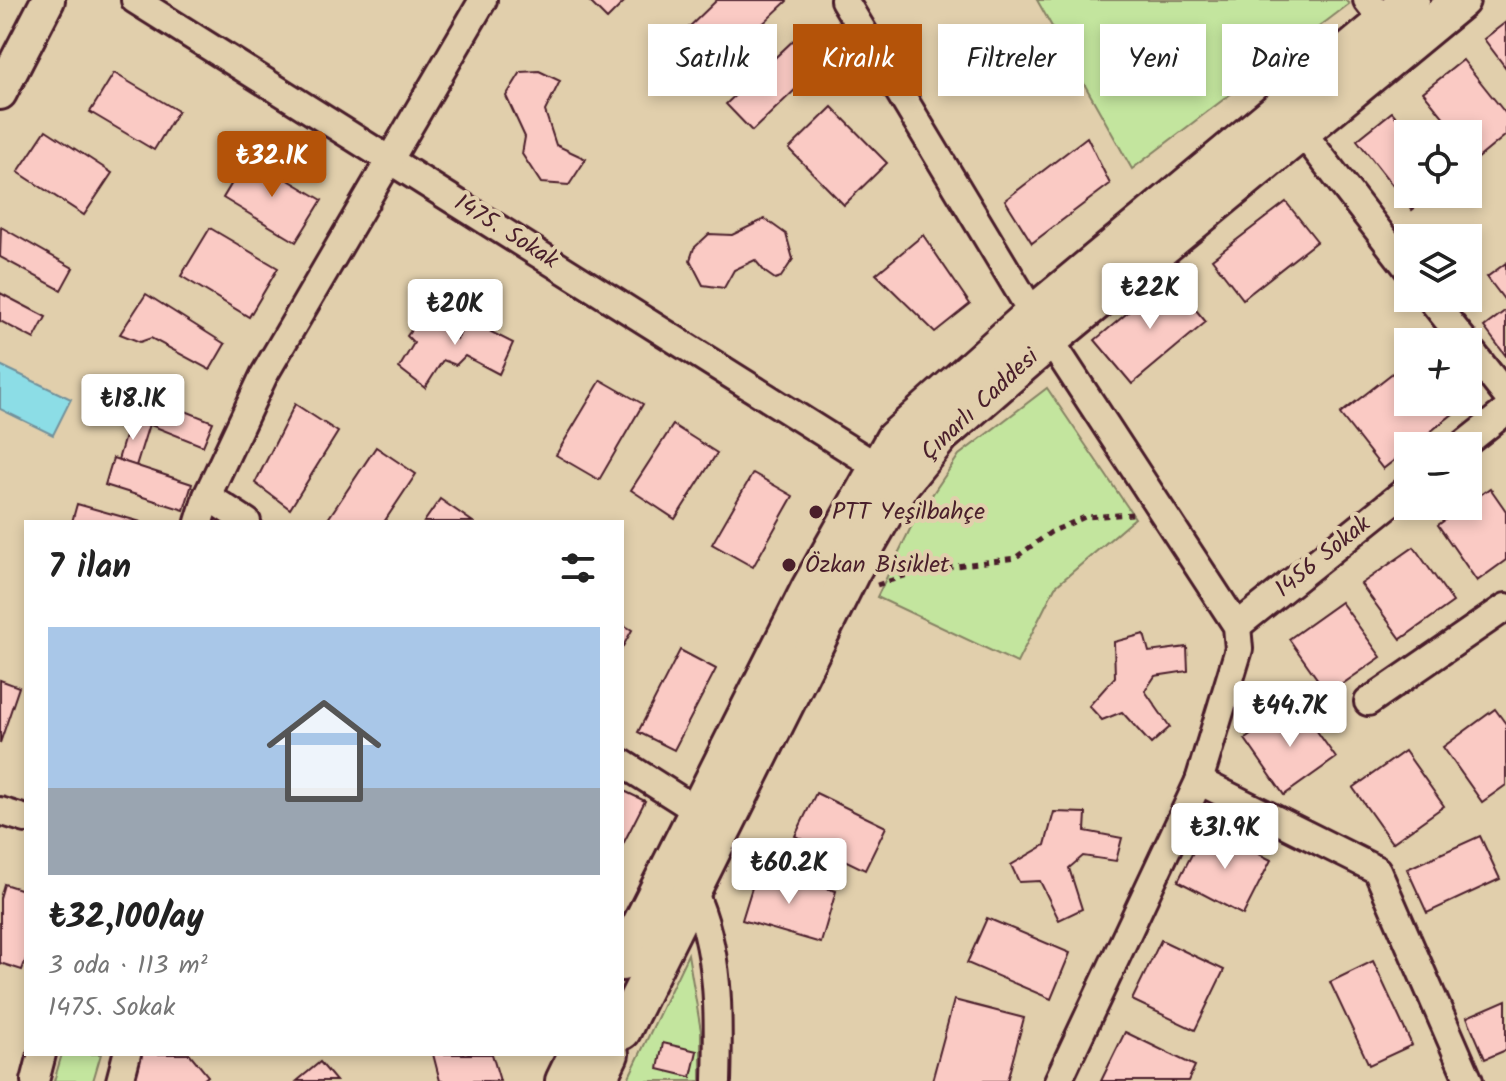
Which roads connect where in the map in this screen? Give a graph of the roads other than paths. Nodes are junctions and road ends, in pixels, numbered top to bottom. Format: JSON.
{"nodes":[{"id":1,"x":48,"y":0,"type":"edge"},
{"id":2,"x":135,"y":0,"type":"edge"},
{"id":3,"x":483,"y":0,"type":"edge"},
{"id":4,"x":844,"y":0,"type":"edge"},
{"id":5,"x":1461,"y":0,"type":"edge"},
{"id":6,"x":1388,"y":7,"type":"edge"},
{"id":7,"x":0,"y":93,"type":"edge"},
{"id":8,"x":1302,"y":132,"type":"junction"},
{"id":9,"x":389,"y":158,"type":"junction"},
{"id":10,"x":1394,"y":251,"type":"edge"},
{"id":11,"x":1441,"y":312,"type":"edge"},
{"id":12,"x":1042,"y":326,"type":"junction"},
{"id":13,"x":1453,"y":328,"type":"edge"},
{"id":14,"x":1482,"y":364,"type":"edge"},
{"id":15,"x":1506,"y":395,"type":"edge"},
{"id":16,"x":1506,"y":411,"type":"edge"},
{"id":17,"x":1480,"y":432,"type":"edge"},
{"id":18,"x":876,"y":466,"type":"junction"},
{"id":19,"x":207,"y":496,"type":"junction"},
{"id":20,"x":1394,"y":500,"type":"edge"},
{"id":21,"x":200,"y":520,"type":"edge"},
{"id":22,"x":244,"y":520,"type":"edge"},
{"id":23,"x":1506,"y":607,"type":"edge"},
{"id":24,"x":1237,"y":626,"type":"junction"},
{"id":25,"x":1368,"y":702,"type":"dead end"},
{"id":26,"x":624,"y":764,"type":"edge"},
{"id":27,"x":1199,"y":781,"type":"junction"},
{"id":28,"x":696,"y":810,"type":"junction"},
{"id":29,"x":0,"y":811,"type":"edge"},
{"id":30,"x":24,"y":818,"type":"edge"},
{"id":31,"x":693,"y":891,"type":"junction"},
{"id":32,"x":624,"y":958,"type":"edge"},
{"id":33,"x":624,"y":1027,"type":"edge"},
{"id":34,"x":41,"y":1056,"type":"edge"},
{"id":35,"x":126,"y":1056,"type":"edge"},
{"id":36,"x":576,"y":1056,"type":"edge"},
{"id":37,"x":609,"y":1056,"type":"edge"},
{"id":38,"x":35,"y":1081,"type":"edge"},
{"id":39,"x":120,"y":1081,"type":"edge"},
{"id":40,"x":564,"y":1081,"type":"edge"},
{"id":41,"x":597,"y":1081,"type":"edge"},
{"id":42,"x":717,"y":1081,"type":"edge"},
{"id":43,"x":1058,"y":1081,"type":"edge"},
{"id":44,"x":1469,"y":1081,"type":"edge"}],
"edges":[{"from":1,"to":7,"type":"street"},
{"from":2,"to":9,"type":"street","name":"1475. Sokak"},
{"from":3,"to":9,"type":"street"},
{"from":4,"to":12,"type":"street"},
{"from":5,"to":8,"type":"main road","name":"Çınarlı Caddesi"},
{"from":6,"to":12,"type":"main road","name":"Çınarlı Caddesi"},
{"from":8,"to":10,"type":"street"},
{"from":8,"to":12,"type":"main road","name":"Çınarlı Caddesi"},
{"from":9,"to":18,"type":"street","name":"1475. Sokak"},
{"from":9,"to":19,"type":"street"},
{"from":11,"to":13,"type":"street"},
{"from":12,"to":18,"type":"main road","name":"Çınarlı Caddesi"},
{"from":12,"to":24,"type":"street"},
{"from":12,"to":31,"type":"main road","name":"Çınarlı Caddesi"},
{"from":14,"to":15,"type":"street"},
{"from":16,"to":17,"type":"street"},
{"from":18,"to":28,"type":"main road","name":"Çınarlı Caddesi"},
{"from":19,"to":21,"type":"street"},
{"from":19,"to":22,"type":"street"},
{"from":20,"to":24,"type":"street","name":"1456 Sokak"},
{"from":23,"to":25,"type":"street"},
{"from":24,"to":27,"type":"street"},
{"from":26,"to":28,"type":"street"},
{"from":27,"to":43,"type":"street"},
{"from":27,"to":44,"type":"street"},
{"from":28,"to":32,"type":"main road","name":"Çınarlı Caddesi"},
{"from":29,"to":30,"type":"street"},
{"from":31,"to":33,"type":"main road","name":"Çınarlı Caddesi"},
{"from":31,"to":42,"type":"street"},
{"from":34,"to":38,"type":"street"},
{"from":35,"to":39,"type":"street"},
{"from":36,"to":40,"type":"main road"},
{"from":37,"to":41,"type":"main road"}]}
